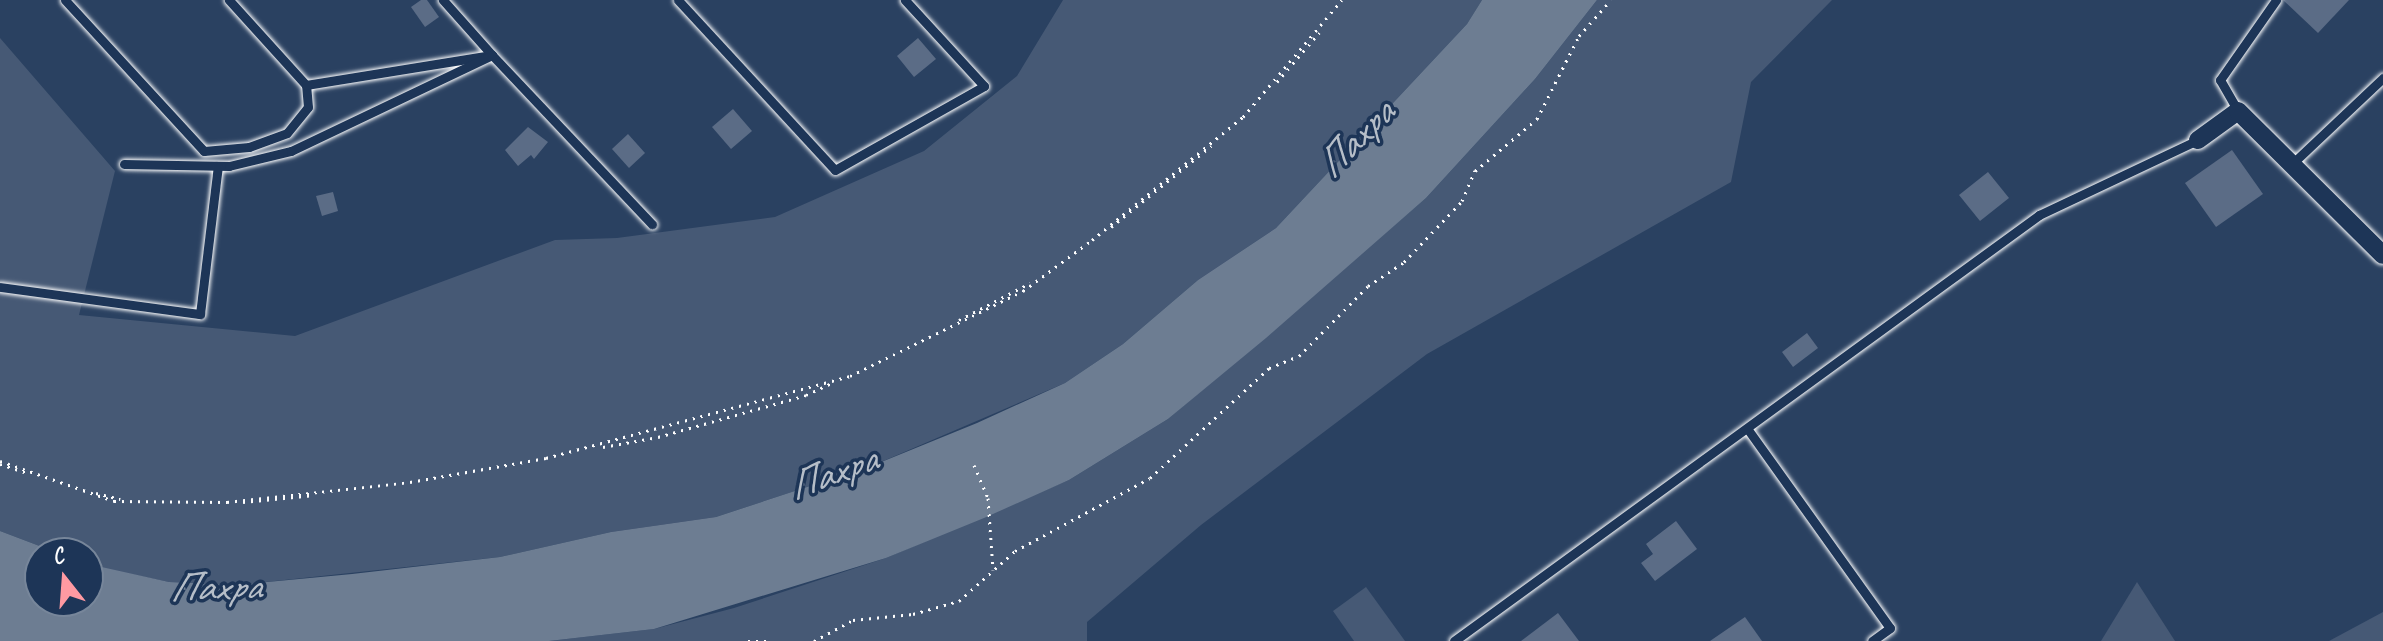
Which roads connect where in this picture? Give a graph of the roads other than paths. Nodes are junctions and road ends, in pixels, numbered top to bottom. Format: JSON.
{"nodes":[{"id":1,"x":65,"y":0,"type":"edge"},
{"id":2,"x":229,"y":0,"type":"edge"},
{"id":3,"x":443,"y":0,"type":"edge"},
{"id":4,"x":678,"y":0,"type":"edge"},
{"id":5,"x":905,"y":0,"type":"edge"},
{"id":6,"x":2276,"y":0,"type":"edge"},
{"id":7,"x":492,"y":55,"type":"junction"},
{"id":8,"x":2383,"y":78,"type":"edge"},
{"id":9,"x":306,"y":85,"type":"junction"},
{"id":10,"x":2238,"y":111,"type":"junction"},
{"id":11,"x":2198,"y":140,"type":"joint"},
{"id":12,"x":2293,"y":163,"type":"junction"},
{"id":13,"x":124,"y":164,"type":"dead end"},
{"id":14,"x":218,"y":166,"type":"junction"},
{"id":15,"x":652,"y":224,"type":"dead end"},
{"id":16,"x":2383,"y":255,"type":"edge"},
{"id":17,"x":0,"y":287,"type":"edge"},
{"id":18,"x":1749,"y":431,"type":"junction"},
{"id":19,"x":1454,"y":641,"type":"edge"},
{"id":20,"x":1872,"y":641,"type":"edge"}],
"edges":[{"from":1,"to":9,"type":"lane"},
{"from":2,"to":9,"type":"lane"},
{"from":3,"to":7,"type":"lane"},
{"from":4,"to":5,"type":"lane"},
{"from":6,"to":10,"type":"lane"},
{"from":7,"to":9,"type":"lane"},
{"from":7,"to":14,"type":"lane"},
{"from":7,"to":15,"type":"lane"},
{"from":8,"to":12,"type":"lane"},
{"from":10,"to":11,"type":"street"},
{"from":10,"to":12,"type":"street"},
{"from":11,"to":18,"type":"lane"},
{"from":12,"to":16,"type":"street"},
{"from":13,"to":14,"type":"lane"},
{"from":14,"to":17,"type":"lane"},
{"from":18,"to":19,"type":"lane"},
{"from":18,"to":20,"type":"lane"}]}
